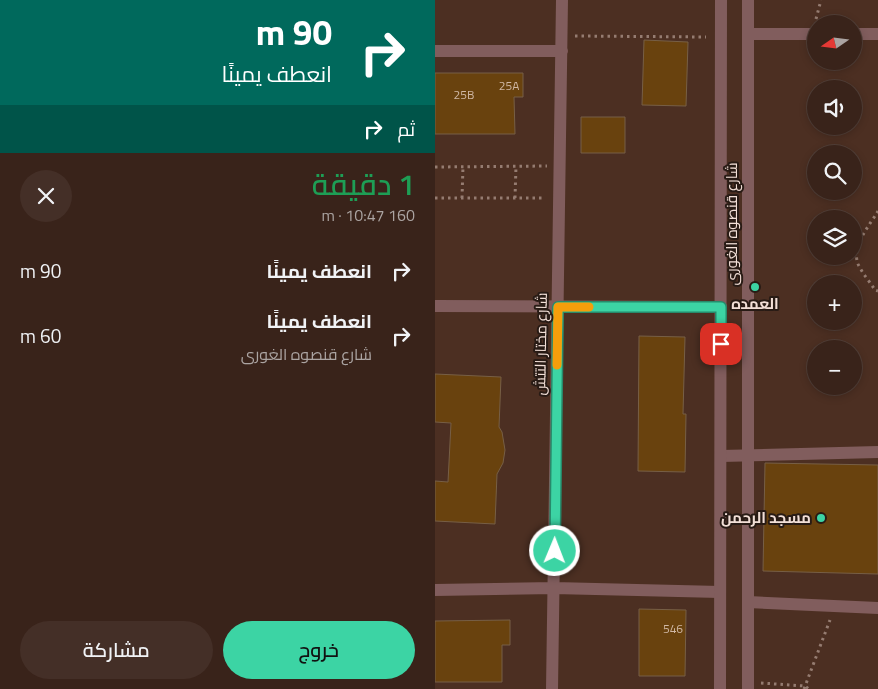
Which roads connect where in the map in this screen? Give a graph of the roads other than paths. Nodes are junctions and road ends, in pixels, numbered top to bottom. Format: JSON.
{"nodes":[{"id":1,"x":562,"y":0,"type":"edge"},
{"id":2,"x":721,"y":0,"type":"edge"},
{"id":3,"x":749,"y":0,"type":"edge"},
{"id":4,"x":748,"y":34,"type":"junction"},
{"id":5,"x":807,"y":34,"type":"edge"},
{"id":6,"x":863,"y":34,"type":"edge"},
{"id":7,"x":878,"y":34,"type":"edge"},
{"id":8,"x":435,"y":51,"type":"edge"},
{"id":9,"x":562,"y":52,"type":"junction"},
{"id":10,"x":435,"y":306,"type":"edge"},
{"id":11,"x":558,"y":307,"type":"junction"},
{"id":12,"x":721,"y":307,"type":"junction"},
{"id":13,"x":878,"y":452,"type":"edge"},
{"id":14,"x":721,"y":456,"type":"junction"},
{"id":15,"x":748,"y":457,"type":"junction"},
{"id":16,"x":554,"y":588,"type":"junction"},
{"id":17,"x":435,"y":590,"type":"edge"},
{"id":18,"x":721,"y":592,"type":"junction"},
{"id":19,"x":748,"y":602,"type":"junction"},
{"id":20,"x":878,"y":608,"type":"edge"},
{"id":21,"x":747,"y":685,"type":"edge"},
{"id":22,"x":552,"y":689,"type":"edge"},
{"id":23,"x":721,"y":689,"type":"edge"}],
"edges":[{"from":1,"to":9,"type":"street","name":"شارع مختار التتش"},
{"from":2,"to":12,"type":"street","name":"شارع قنصوه الغورى"},
{"from":3,"to":4,"type":"street","name":"شارع قنصوه الغورى"},
{"from":4,"to":5,"type":"street"},
{"from":4,"to":15,"type":"street","name":"شارع قنصوه الغورى"},
{"from":6,"to":7,"type":"street"},
{"from":8,"to":9,"type":"street"},
{"from":9,"to":11,"type":"street","name":"شارع مختار التتش"},
{"from":10,"to":11,"type":"street"},
{"from":11,"to":12,"type":"street"},
{"from":11,"to":16,"type":"street","name":"شارع مختار التتش"},
{"from":12,"to":14,"type":"street","name":"شارع قنصوه الغورى"},
{"from":13,"to":15,"type":"street"},
{"from":14,"to":15,"type":"street"},
{"from":14,"to":18,"type":"street","name":"شارع قنصوه الغورى"},
{"from":15,"to":19,"type":"street","name":"شارع قنصوه الغورى"},
{"from":16,"to":17,"type":"street"},
{"from":16,"to":18,"type":"street"},
{"from":16,"to":22,"type":"street","name":"شارع مختار التتش"},
{"from":18,"to":23,"type":"street","name":"شارع قنصوه الغورى"},
{"from":19,"to":20,"type":"street"},
{"from":19,"to":21,"type":"street","name":"شارع قنصوه الغورى"}]}
